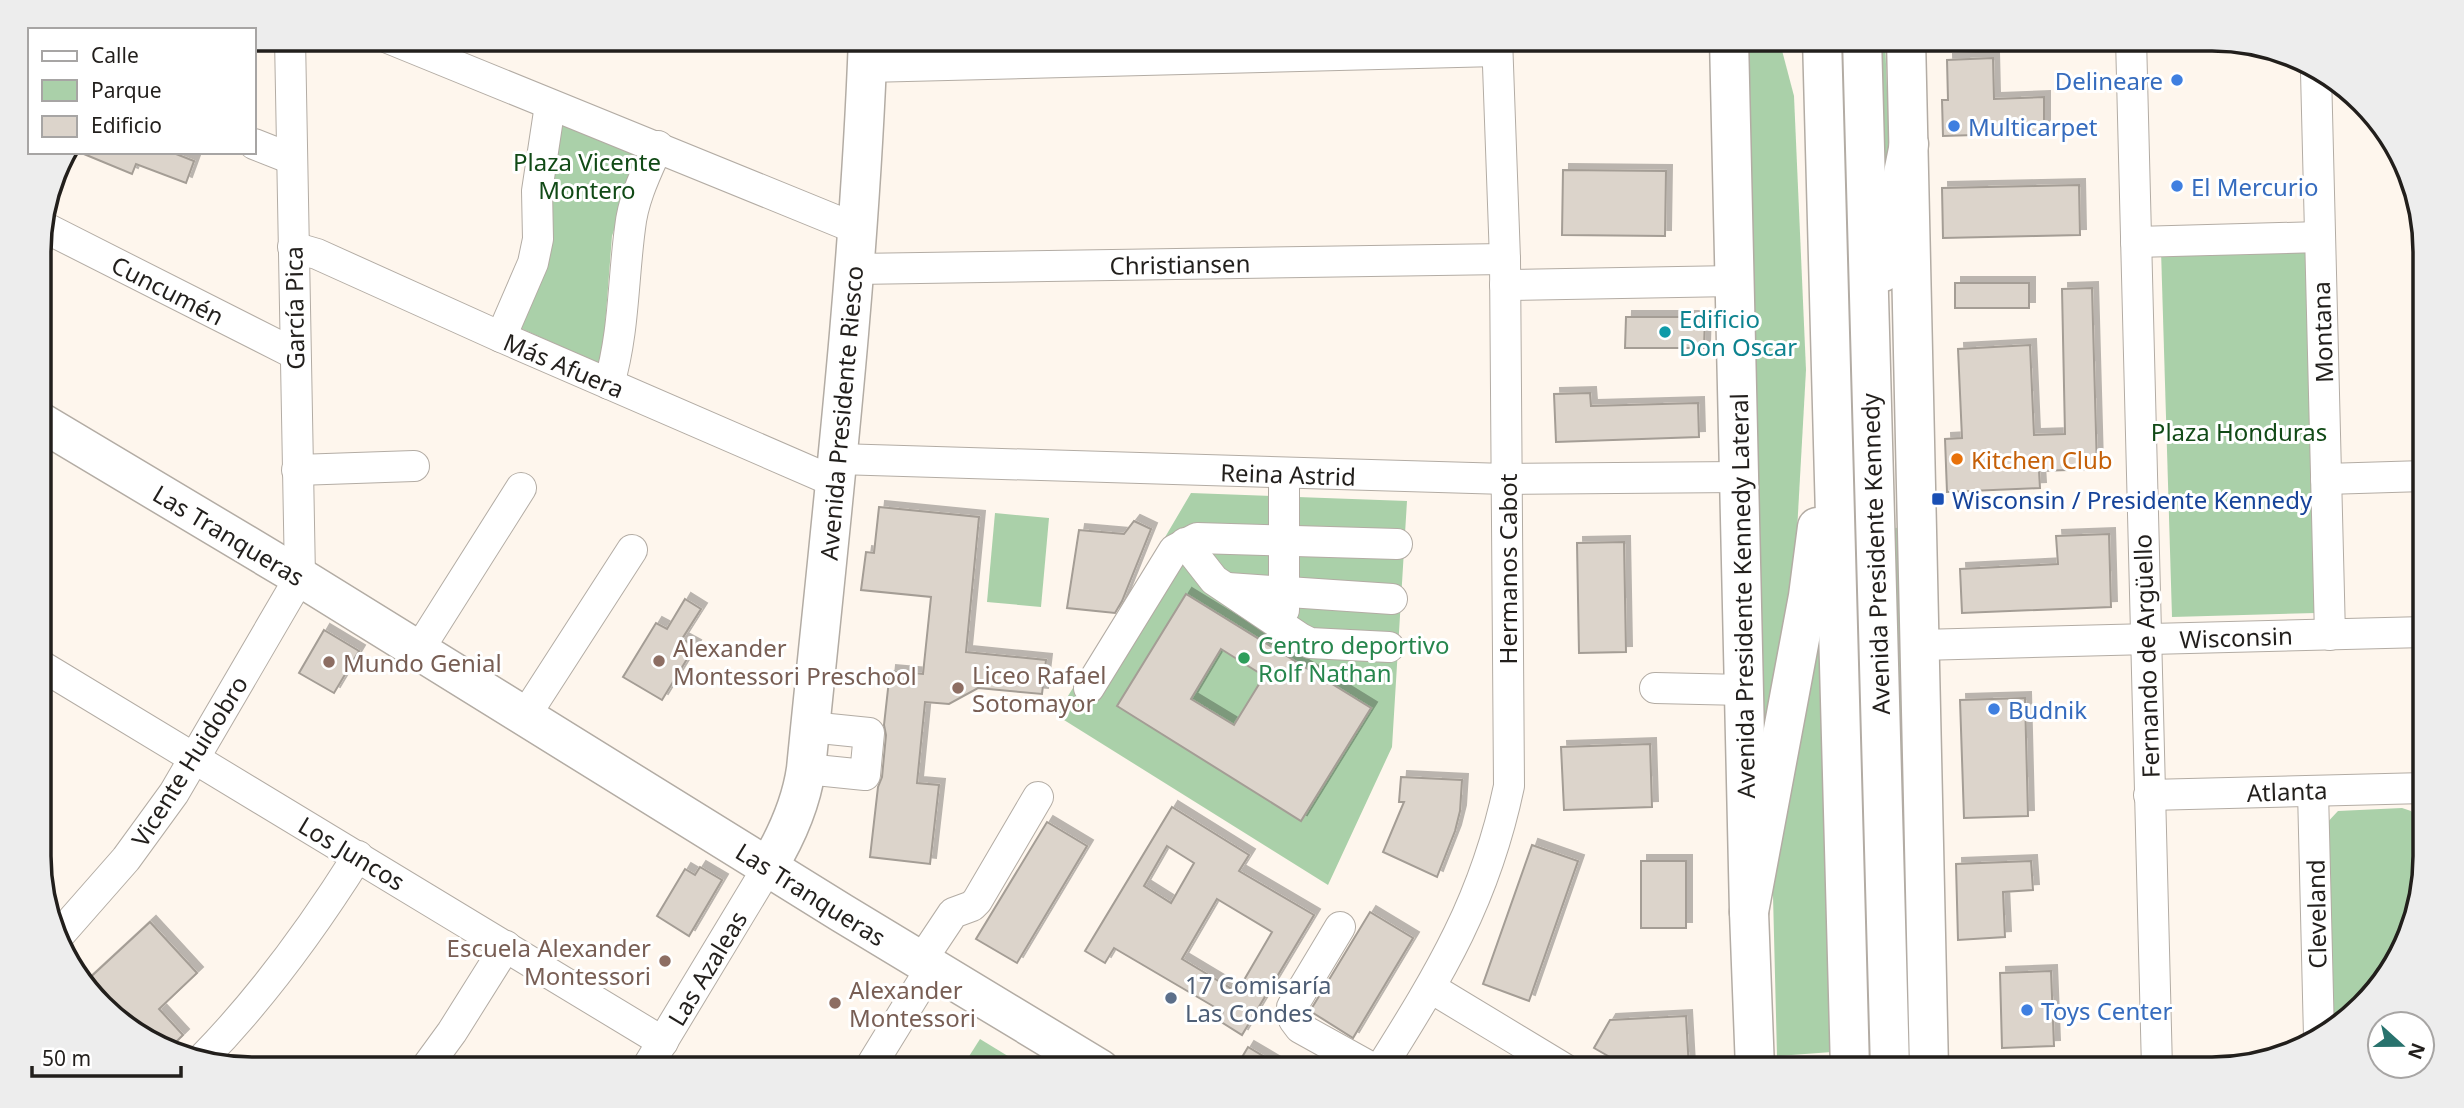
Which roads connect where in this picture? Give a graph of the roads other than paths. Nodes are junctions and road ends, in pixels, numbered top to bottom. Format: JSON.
{"nodes":[{"id":1,"x":290,"y":51,"type":"edge"},
{"id":2,"x":419,"y":51,"type":"edge"},
{"id":3,"x":995,"y":51,"type":"edge"},
{"id":4,"x":1497,"y":51,"type":"edge"},
{"id":5,"x":1729,"y":51,"type":"edge"},
{"id":6,"x":1801,"y":51,"type":"edge"},
{"id":7,"x":1822,"y":51,"type":"edge"},
{"id":8,"x":1862,"y":51,"type":"edge"},
{"id":9,"x":1906,"y":51,"type":"edge"},
{"id":10,"x":2131,"y":51,"type":"edge"},
{"id":11,"x":868,"y":53,"type":"edge"},
{"id":12,"x":2316,"y":80,"type":"edge"},
{"id":13,"x":550,"y":105,"type":"junction"},
{"id":14,"x":1909,"y":144,"type":"junction"},
{"id":15,"x":256,"y":145,"type":"edge"},
{"id":16,"x":658,"y":146,"type":"junction"},
{"id":17,"x":1826,"y":157,"type":"junction"},
{"id":18,"x":292,"y":159,"type":"junction"},
{"id":19,"x":857,"y":229,"type":"junction"},
{"id":20,"x":52,"y":231,"type":"edge"},
{"id":21,"x":2320,"y":237,"type":"junction"},
{"id":22,"x":2136,"y":242,"type":"junction"},
{"id":23,"x":293,"y":247,"type":"junction"},
{"id":24,"x":855,"y":269,"type":"junction"},
{"id":25,"x":1505,"y":272,"type":"junction"},
{"id":26,"x":1734,"y":281,"type":"junction"},
{"id":27,"x":501,"y":337,"type":"junction"},
{"id":28,"x":295,"y":354,"type":"junction"},
{"id":29,"x":1870,"y":368,"type":"junction"},
{"id":30,"x":609,"y":384,"type":"junction"},
{"id":31,"x":1832,"y":411,"type":"junction"},
{"id":32,"x":51,"y":428,"type":"edge"},
{"id":33,"x":414,"y":466,"type":"dead end"},
{"id":34,"x":297,"y":470,"type":"junction"},
{"id":35,"x":837,"y":470,"type":"junction"},
{"id":36,"x":1284,"y":474,"type":"junction"},
{"id":37,"x":2413,"y":476,"type":"edge"},
{"id":38,"x":1739,"y":477,"type":"junction"},
{"id":39,"x":1506,"y":479,"type":"junction"},
{"id":40,"x":2326,"y":479,"type":"junction"},
{"id":41,"x":522,"y":488,"type":"dead end"},
{"id":42,"x":1284,"y":540,"type":"junction"},
{"id":43,"x":1185,"y":543,"type":"junction"},
{"id":44,"x":1397,"y":544,"type":"dead end"},
{"id":45,"x":632,"y":550,"type":"dead end"},
{"id":46,"x":300,"y":578,"type":"junction"},
{"id":47,"x":1226,"y":588,"type":"junction"},
{"id":48,"x":1284,"y":592,"type":"junction"},
{"id":49,"x":1392,"y":599,"type":"dead end"},
{"id":50,"x":1284,"y":626,"type":"junction"},
{"id":51,"x":2413,"y":632,"type":"edge"},
{"id":52,"x":2330,"y":635,"type":"junction"},
{"id":53,"x":2145,"y":640,"type":"junction"},
{"id":54,"x":1920,"y":645,"type":"junction"},
{"id":55,"x":1390,"y":647,"type":"dead end"},
{"id":56,"x":418,"y":651,"type":"junction"},
{"id":57,"x":51,"y":672,"type":"edge"},
{"id":58,"x":1089,"y":688,"type":"dead end"},
{"id":59,"x":1655,"y":688,"type":"dead end"},
{"id":60,"x":1744,"y":690,"type":"junction"},
{"id":61,"x":525,"y":716,"type":"junction"},
{"id":62,"x":810,"y":727,"type":"junction"},
{"id":63,"x":195,"y":758,"type":"junction"},
{"id":64,"x":804,"y":777,"type":"junction"},
{"id":65,"x":2413,"y":788,"type":"edge"},
{"id":66,"x":2313,"y":791,"type":"junction"},
{"id":67,"x":2149,"y":795,"type":"junction"},
{"id":68,"x":1038,"y":797,"type":"dead end"},
{"id":69,"x":358,"y":856,"type":"junction"},
{"id":70,"x":778,"y":873,"type":"junction"},
{"id":71,"x":1749,"y":912,"type":"junction"},
{"id":72,"x":1340,"y":927,"type":"dead end"},
{"id":73,"x":65,"y":929,"type":"edge"},
{"id":74,"x":506,"y":946,"type":"junction"},
{"id":75,"x":926,"y":965,"type":"junction"},
{"id":76,"x":1432,"y":988,"type":"junction"},
{"id":77,"x":2319,"y":1026,"type":"edge"},
{"id":78,"x":663,"y":1042,"type":"junction"},
{"id":79,"x":208,"y":1052,"type":"edge"},
{"id":80,"x":434,"y":1057,"type":"edge"},
{"id":81,"x":654,"y":1057,"type":"edge"},
{"id":82,"x":876,"y":1057,"type":"edge"},
{"id":83,"x":1080,"y":1057,"type":"edge"},
{"id":84,"x":1352,"y":1057,"type":"edge"},
{"id":85,"x":1388,"y":1057,"type":"edge"},
{"id":86,"x":1520,"y":1057,"type":"edge"},
{"id":87,"x":1755,"y":1057,"type":"edge"},
{"id":88,"x":1850,"y":1057,"type":"edge"},
{"id":89,"x":1890,"y":1057,"type":"edge"},
{"id":90,"x":1929,"y":1057,"type":"edge"},
{"id":91,"x":2157,"y":1057,"type":"edge"}],
"edges":[{"from":1,"to":18,"type":"street","name":"García Pica"},
{"from":2,"to":13,"type":"street"},
{"from":3,"to":11,"type":"street"},
{"from":4,"to":25,"type":"street","name":"Hermanos Cabot"},
{"from":5,"to":26,"type":"main road","name":"Avenida Presidente Kennedy Lateral"},
{"from":6,"to":17,"type":"main road"},
{"from":7,"to":17,"type":"main road","name":"Avenida Presidente Kennedy"},
{"from":8,"to":29,"type":"main road","name":"Avenida Presidente Kennedy"},
{"from":9,"to":14,"type":"main road"},
{"from":10,"to":22,"type":"street","name":"Fernando de Argüello"},
{"from":11,"to":19,"type":"main road","name":"Avenida Presidente Riesco"},
{"from":12,"to":21,"type":"street","name":"Montana"},
{"from":13,"to":16,"type":"street"},
{"from":13,"to":27,"type":"street"},
{"from":14,"to":29,"type":"main road"},
{"from":14,"to":54,"type":"main road"},
{"from":15,"to":18,"type":"street"},
{"from":16,"to":19,"type":"street"},
{"from":16,"to":30,"type":"street"},
{"from":17,"to":31,"type":"main road","name":"Avenida Presidente Kennedy"},
{"from":18,"to":23,"type":"street","name":"García Pica"},
{"from":19,"to":24,"type":"main road","name":"Avenida Presidente Riesco"},
{"from":20,"to":28,"type":"street","name":"Cuncumén"},
{"from":21,"to":22,"type":"street"},
{"from":21,"to":40,"type":"street","name":"Montana"},
{"from":22,"to":53,"type":"street","name":"Fernando de Argüello"},
{"from":23,"to":27,"type":"street","name":"Más Afuera"},
{"from":23,"to":28,"type":"street","name":"García Pica"},
{"from":24,"to":25,"type":"street","name":"Christiansen"},
{"from":24,"to":35,"type":"main road","name":"Avenida Presidente Riesco"},
{"from":25,"to":26,"type":"street","name":"Christiansen"},
{"from":25,"to":39,"type":"street","name":"Hermanos Cabot"},
{"from":26,"to":38,"type":"main road","name":"Avenida Presidente Kennedy Lateral"},
{"from":27,"to":30,"type":"street","name":"Más Afuera"},
{"from":28,"to":34,"type":"street","name":"García Pica"},
{"from":29,"to":89,"type":"main road","name":"Avenida Presidente Kennedy"},
{"from":30,"to":35,"type":"street","name":"Más Afuera"},
{"from":31,"to":71,"type":"main road"},
{"from":31,"to":88,"type":"main road","name":"Avenida Presidente Kennedy"},
{"from":32,"to":46,"type":"main road","name":"Las Tranqueras"},
{"from":33,"to":34,"type":"street"},
{"from":34,"to":46,"type":"street","name":"García Pica"},
{"from":35,"to":36,"type":"street","name":"Reina Astrid"},
{"from":35,"to":62,"type":"main road","name":"Avenida Presidente Riesco"},
{"from":36,"to":39,"type":"street","name":"Reina Astrid"},
{"from":36,"to":42,"type":"street"},
{"from":37,"to":40,"type":"street"},
{"from":38,"to":39,"type":"street","name":"Reina Astrid"},
{"from":38,"to":60,"type":"main road","name":"Avenida Presidente Kennedy Lateral"},
{"from":39,"to":76,"type":"street","name":"Hermanos Cabot"},
{"from":40,"to":52,"type":"street","name":"Montana"},
{"from":41,"to":56,"type":"street"},
{"from":42,"to":43,"type":"street"},
{"from":42,"to":44,"type":"street"},
{"from":42,"to":48,"type":"street"},
{"from":43,"to":47,"type":"street"},
{"from":43,"to":58,"type":"street"},
{"from":45,"to":61,"type":"street"},
{"from":46,"to":56,"type":"main road","name":"Las Tranqueras"},
{"from":46,"to":63,"type":"street","name":"Vicente Huidobro"},
{"from":47,"to":48,"type":"street"},
{"from":47,"to":50,"type":"street"},
{"from":48,"to":49,"type":"street"},
{"from":48,"to":50,"type":"street"},
{"from":50,"to":55,"type":"street"},
{"from":51,"to":52,"type":"street","name":"Wisconsin"},
{"from":52,"to":53,"type":"street","name":"Wisconsin"},
{"from":53,"to":54,"type":"street","name":"Wisconsin"},
{"from":53,"to":67,"type":"street","name":"Fernando de Argüello"},
{"from":54,"to":90,"type":"main road"},
{"from":56,"to":61,"type":"main road","name":"Las Tranqueras"},
{"from":57,"to":63,"type":"street","name":"Los Juncos"},
{"from":59,"to":60,"type":"street"},
{"from":60,"to":71,"type":"main road","name":"Avenida Presidente Kennedy Lateral"},
{"from":61,"to":70,"type":"main road","name":"Las Tranqueras"},
{"from":62,"to":64,"type":"main road","name":"Avenida Presidente Riesco"},
{"from":62,"to":64,"type":"street"},
{"from":63,"to":69,"type":"street","name":"Los Juncos"},
{"from":63,"to":73,"type":"street","name":"Vicente Huidobro"},
{"from":64,"to":70,"type":"main road","name":"Avenida Presidente Riesco"},
{"from":65,"to":66,"type":"street","name":"Atlanta"},
{"from":66,"to":67,"type":"street","name":"Atlanta"},
{"from":66,"to":77,"type":"street","name":"Cleveland"},
{"from":67,"to":91,"type":"street","name":"Fernando de Argüello"},
{"from":68,"to":75,"type":"street"},
{"from":69,"to":74,"type":"street","name":"Los Juncos"},
{"from":69,"to":79,"type":"street"},
{"from":70,"to":75,"type":"main road","name":"Las Tranqueras"},
{"from":70,"to":78,"type":"street","name":"Las Azaleas"},
{"from":71,"to":87,"type":"main road","name":"Avenida Presidente Kennedy Lateral"},
{"from":72,"to":84,"type":"street"},
{"from":74,"to":78,"type":"street","name":"Los Juncos"},
{"from":74,"to":80,"type":"street"},
{"from":75,"to":82,"type":"street"},
{"from":75,"to":83,"type":"main road","name":"Las Tranqueras"},
{"from":76,"to":85,"type":"street","name":"Hermanos Cabot"},
{"from":76,"to":86,"type":"street"},
{"from":78,"to":81,"type":"street","name":"Las Azaleas"}]}
